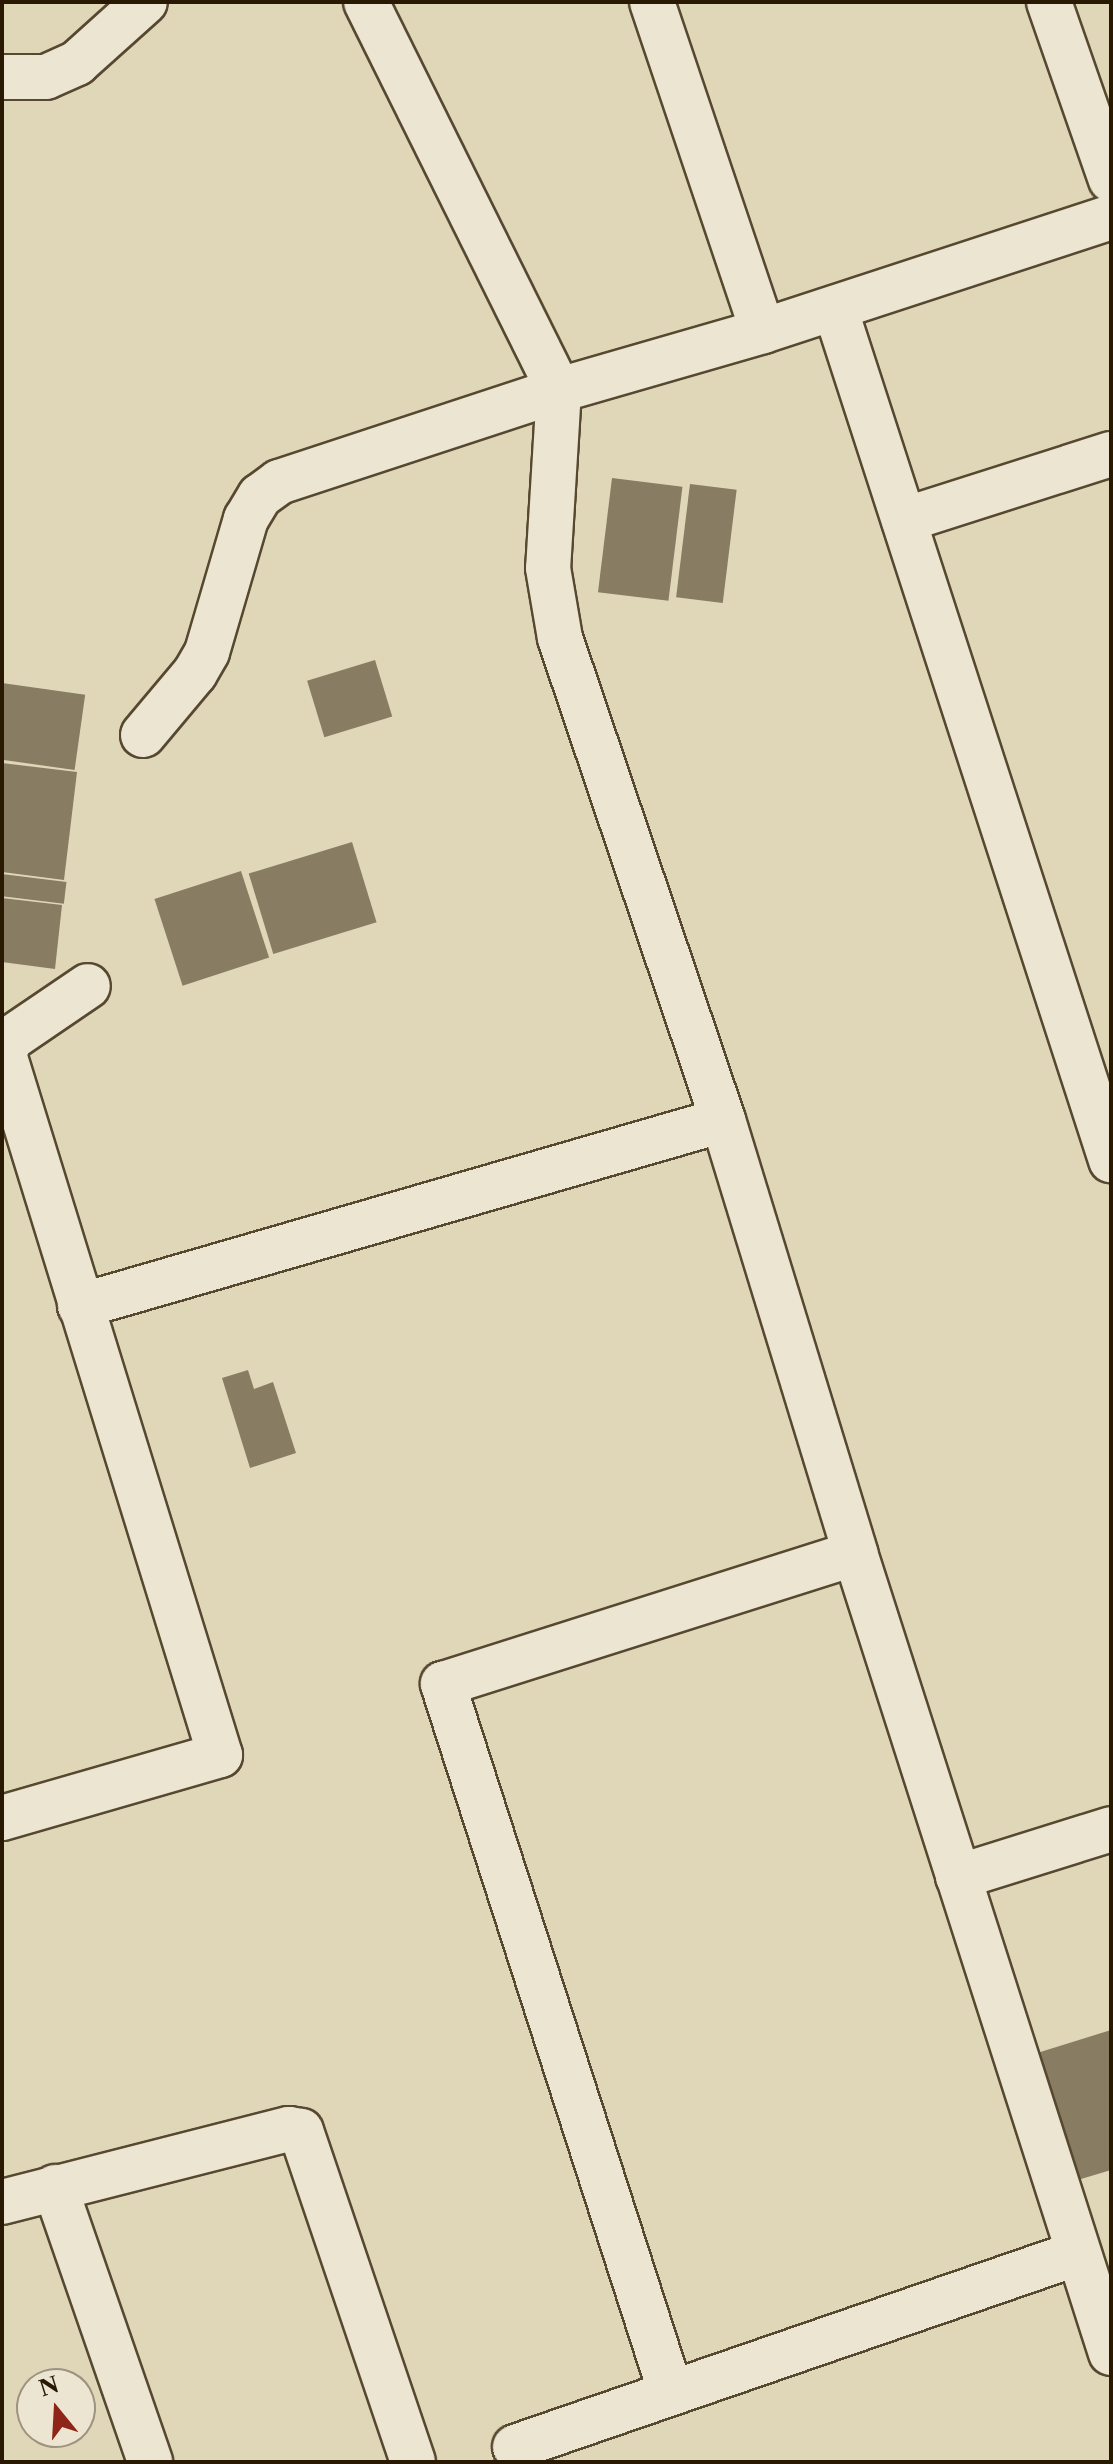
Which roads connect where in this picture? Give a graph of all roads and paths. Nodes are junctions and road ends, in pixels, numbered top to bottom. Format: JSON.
{"nodes":[{"id":1,"x":145,"y":2,"type":"edge"},
{"id":2,"x":366,"y":2,"type":"edge"},
{"id":3,"x":652,"y":2,"type":"edge"},
{"id":4,"x":1049,"y":2,"type":"edge"},
{"id":5,"x":2,"y":77,"type":"edge"},
{"id":6,"x":1111,"y":180,"type":"edge"},
{"id":7,"x":1111,"y":217,"type":"edge"},
{"id":8,"x":835,"y":308,"type":"junction"},
{"id":9,"x":763,"y":331,"type":"junction"},
{"id":10,"x":559,"y":390,"type":"junction"},
{"id":11,"x":1111,"y":454,"type":"edge"},
{"id":12,"x":904,"y":520,"type":"junction"},
{"id":13,"x":143,"y":735,"type":"dead end"},
{"id":14,"x":88,"y":986,"type":"dead end"},
{"id":15,"x":1097,"y":1065,"type":"edge"},
{"id":16,"x":723,"y":1120,"type":"junction"},
{"id":17,"x":1111,"y":1160,"type":"edge"},
{"id":18,"x":80,"y":1306,"type":"junction"},
{"id":19,"x":855,"y":1553,"type":"junction"},
{"id":20,"x":2,"y":1818,"type":"edge"},
{"id":21,"x":1111,"y":1829,"type":"edge"},
{"id":22,"x":958,"y":1877,"type":"junction"},
{"id":23,"x":55,"y":2187,"type":"junction"},
{"id":24,"x":2,"y":2202,"type":"edge"},
{"id":25,"x":1078,"y":2253,"type":"junction"},
{"id":26,"x":1111,"y":2353,"type":"edge"},
{"id":27,"x":671,"y":2393,"type":"junction"},
{"id":28,"x":515,"y":2447,"type":"dead end"},
{"id":29,"x":150,"y":2462,"type":"edge"},
{"id":30,"x":413,"y":2462,"type":"edge"}],
"edges":[{"from":1,"to":5,"type":"street"},
{"from":2,"to":10,"type":"street"},
{"from":3,"to":9,"type":"street"},
{"from":4,"to":6,"type":"street"},
{"from":7,"to":8,"type":"street"},
{"from":8,"to":9,"type":"street"},
{"from":8,"to":12,"type":"street"},
{"from":9,"to":10,"type":"street"},
{"from":10,"to":13,"type":"street"},
{"from":10,"to":16,"type":"street"},
{"from":11,"to":12,"type":"street"},
{"from":12,"to":15,"type":"street"},
{"from":14,"to":18,"type":"street"},
{"from":15,"to":17,"type":"street"},
{"from":16,"to":18,"type":"street"},
{"from":16,"to":19,"type":"street"},
{"from":18,"to":20,"type":"street"},
{"from":19,"to":22,"type":"street"},
{"from":19,"to":27,"type":"street"},
{"from":21,"to":22,"type":"street"},
{"from":22,"to":25,"type":"street"},
{"from":23,"to":24,"type":"street"},
{"from":23,"to":29,"type":"street"},
{"from":23,"to":30,"type":"street"},
{"from":25,"to":26,"type":"street"},
{"from":25,"to":27,"type":"street"},
{"from":27,"to":28,"type":"street"}]}
